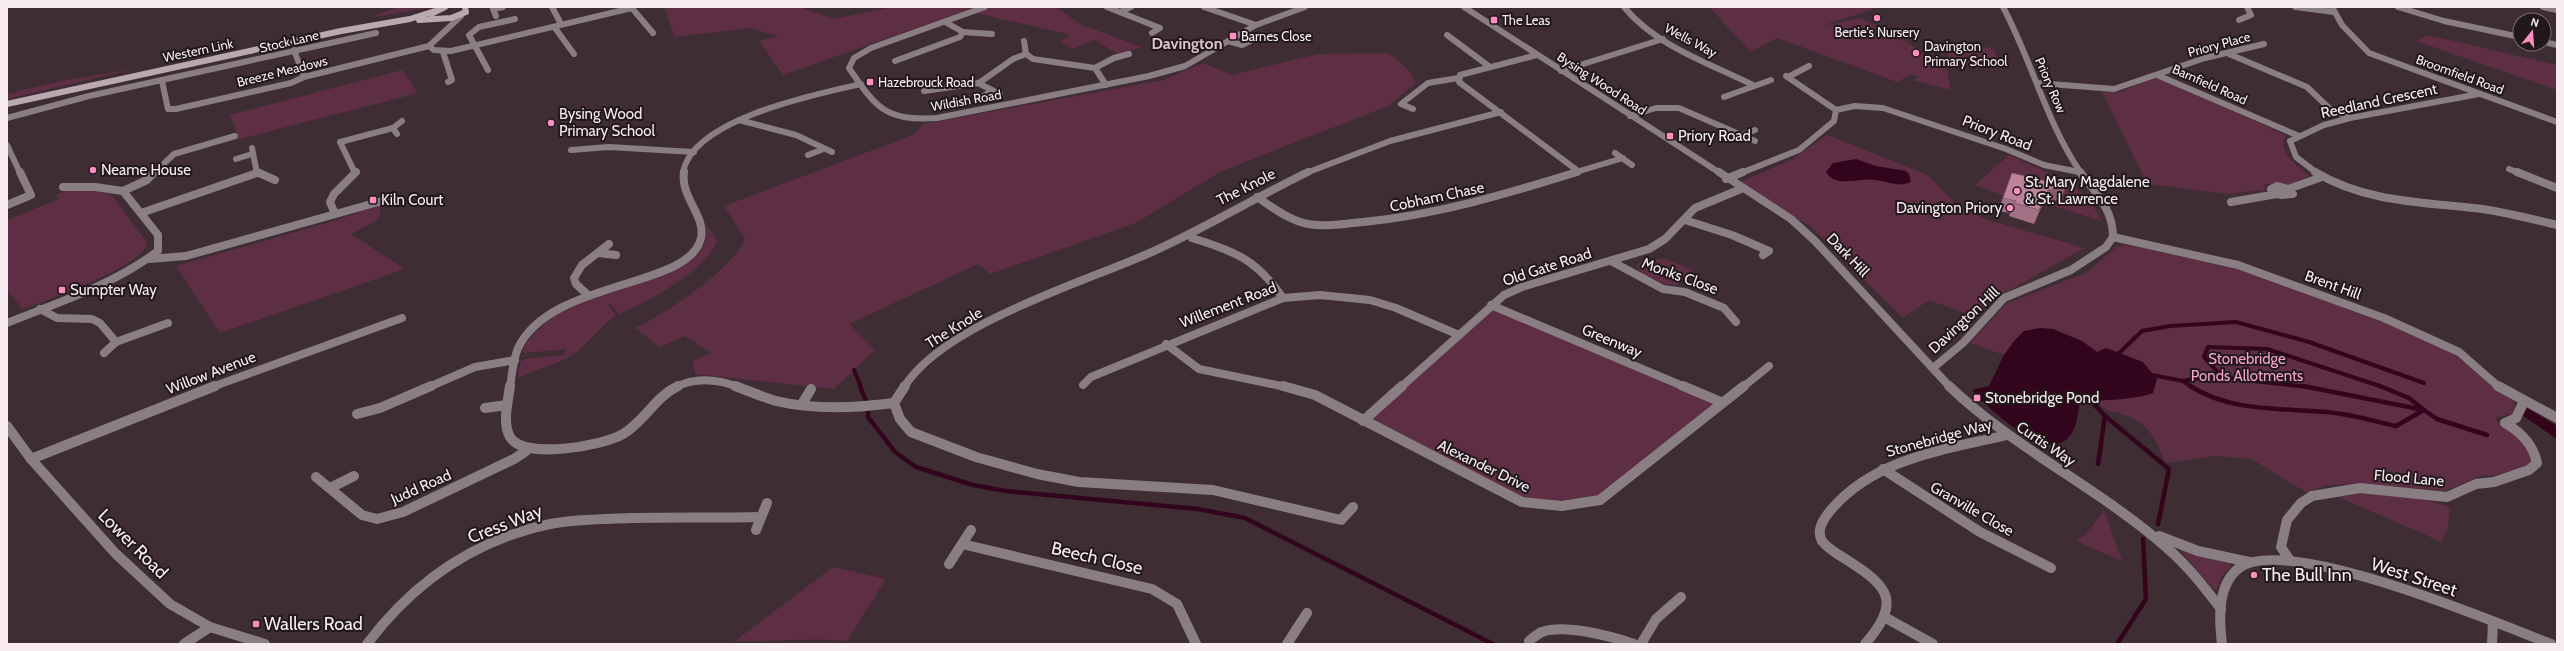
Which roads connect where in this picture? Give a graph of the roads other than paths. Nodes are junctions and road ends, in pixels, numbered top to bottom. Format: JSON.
{"nodes":[{"id":1,"x":445,"y":7,"type":"edge"},
{"id":2,"x":503,"y":7,"type":"edge"},
{"id":3,"x":552,"y":7,"type":"edge"},
{"id":4,"x":631,"y":7,"type":"edge"},
{"id":5,"x":985,"y":7,"type":"edge"},
{"id":6,"x":1107,"y":7,"type":"edge"},
{"id":7,"x":1131,"y":7,"type":"edge"},
{"id":8,"x":1204,"y":7,"type":"edge"},
{"id":9,"x":1305,"y":7,"type":"edge"},
{"id":10,"x":1464,"y":7,"type":"edge"},
{"id":11,"x":1624,"y":7,"type":"edge"},
{"id":12,"x":2003,"y":7,"type":"edge"},
{"id":13,"x":2247,"y":7,"type":"edge"},
{"id":14,"x":2295,"y":7,"type":"edge"},
{"id":15,"x":2398,"y":7,"type":"edge"},
{"id":16,"x":2543,"y":7,"type":"edge"},
{"id":17,"x":468,"y":9,"type":"edge"},
{"id":18,"x":2333,"y":9,"type":"edge"},
{"id":19,"x":2557,"y":10,"type":"edge"},
{"id":20,"x":435,"y":11,"type":"junction"},
{"id":21,"x":1120,"y":12,"type":"junction"},
{"id":22,"x":460,"y":16,"type":"junction"},
{"id":23,"x":496,"y":16,"type":"dead end"},
{"id":24,"x":438,"y":19,"type":"junction"},
{"id":25,"x":514,"y":19,"type":"dead end"},
{"id":26,"x":2239,"y":20,"type":"dead end"},
{"id":27,"x":394,"y":22,"type":"junction"},
{"id":28,"x":945,"y":22,"type":"junction"},
{"id":29,"x":561,"y":24,"type":"junction"},
{"id":30,"x":1256,"y":26,"type":"junction"},
{"id":31,"x":555,"y":28,"type":"junction"},
{"id":32,"x":441,"y":32,"type":"junction"},
{"id":33,"x":963,"y":32,"type":"junction"},
{"id":34,"x":376,"y":33,"type":"dead end"},
{"id":35,"x":653,"y":33,"type":"dead end"},
{"id":36,"x":1152,"y":33,"type":"dead end"},
{"id":37,"x":992,"y":34,"type":"dead end"},
{"id":38,"x":1262,"y":35,"type":"dead end"},
{"id":39,"x":1447,"y":35,"type":"dead end"},
{"id":40,"x":2512,"y":35,"type":"edge"},
{"id":41,"x":1663,"y":39,"type":"junction"},
{"id":42,"x":1024,"y":41,"type":"dead end"},
{"id":43,"x":1228,"y":41,"type":"junction"},
{"id":44,"x":2264,"y":44,"type":"dead end"},
{"id":45,"x":429,"y":46,"type":"junction"},
{"id":46,"x":476,"y":46,"type":"junction"},
{"id":47,"x":294,"y":50,"type":"junction"},
{"id":48,"x":443,"y":52,"type":"junction"},
{"id":49,"x":574,"y":54,"type":"dead end"},
{"id":50,"x":1026,"y":54,"type":"junction"},
{"id":51,"x":1129,"y":54,"type":"dead end"},
{"id":52,"x":2229,"y":54,"type":"junction"},
{"id":53,"x":1537,"y":55,"type":"junction"},
{"id":54,"x":895,"y":61,"type":"dead end"},
{"id":55,"x":1809,"y":66,"type":"dead end"},
{"id":56,"x":1490,"y":67,"type":"junction"},
{"id":57,"x":1095,"y":68,"type":"junction"},
{"id":58,"x":488,"y":70,"type":"dead end"},
{"id":59,"x":1562,"y":71,"type":"junction"},
{"id":60,"x":2157,"y":75,"type":"junction"},
{"id":61,"x":304,"y":77,"type":"junction"},
{"id":62,"x":1458,"y":78,"type":"junction"},
{"id":63,"x":1771,"y":80,"type":"dead end"},
{"id":64,"x":162,"y":81,"type":"junction"},
{"id":65,"x":448,"y":82,"type":"dead end"},
{"id":66,"x":978,"y":83,"type":"junction"},
{"id":67,"x":2037,"y":83,"type":"junction"},
{"id":68,"x":861,"y":84,"type":"junction"},
{"id":69,"x":1106,"y":85,"type":"junction"},
{"id":70,"x":1753,"y":85,"type":"junction"},
{"id":71,"x":924,"y":91,"type":"dead end"},
{"id":72,"x":992,"y":91,"type":"junction"},
{"id":73,"x":1000,"y":94,"type":"dead end"},
{"id":74,"x":2479,"y":94,"type":"junction"},
{"id":75,"x":983,"y":96,"type":"dead end"},
{"id":76,"x":1724,"y":97,"type":"dead end"},
{"id":77,"x":7,"y":104,"type":"edge"},
{"id":78,"x":1414,"y":109,"type":"dead end"},
{"id":79,"x":1836,"y":110,"type":"junction"},
{"id":80,"x":1501,"y":112,"type":"junction"},
{"id":81,"x":1630,"y":116,"type":"junction"},
{"id":82,"x":7,"y":118,"type":"edge"},
{"id":83,"x":2350,"y":118,"type":"junction"},
{"id":84,"x":739,"y":120,"type":"junction"},
{"id":85,"x":402,"y":121,"type":"dead end"},
{"id":86,"x":2557,"y":122,"type":"edge"},
{"id":87,"x":1755,"y":130,"type":"dead end"},
{"id":88,"x":1742,"y":135,"type":"junction"},
{"id":89,"x":235,"y":136,"type":"dead end"},
{"id":90,"x":2299,"y":136,"type":"junction"},
{"id":91,"x":1755,"y":141,"type":"dead end"},
{"id":92,"x":7,"y":145,"type":"edge"},
{"id":93,"x":571,"y":150,"type":"dead end"},
{"id":94,"x":821,"y":150,"type":"junction"},
{"id":95,"x":694,"y":152,"type":"junction"},
{"id":96,"x":832,"y":152,"type":"dead end"},
{"id":97,"x":1615,"y":153,"type":"dead end"},
{"id":98,"x":808,"y":156,"type":"dead end"},
{"id":99,"x":1623,"y":158,"type":"junction"},
{"id":100,"x":236,"y":159,"type":"dead end"},
{"id":101,"x":1632,"y":165,"type":"dead end"},
{"id":102,"x":2509,"y":170,"type":"dead end"},
{"id":103,"x":1578,"y":171,"type":"junction"},
{"id":104,"x":2079,"y":172,"type":"junction"},
{"id":105,"x":257,"y":173,"type":"junction"},
{"id":106,"x":2322,"y":177,"type":"junction"},
{"id":107,"x":1726,"y":179,"type":"junction"},
{"id":108,"x":275,"y":180,"type":"dead end"},
{"id":109,"x":63,"y":188,"type":"dead end"},
{"id":110,"x":2557,"y":188,"type":"edge"},
{"id":111,"x":1742,"y":189,"type":"junction"},
{"id":112,"x":123,"y":191,"type":"junction"},
{"id":113,"x":1257,"y":197,"type":"junction"},
{"id":114,"x":389,"y":199,"type":"dead end"},
{"id":115,"x":2231,"y":202,"type":"dead end"},
{"id":116,"x":7,"y":205,"type":"edge"},
{"id":117,"x":141,"y":213,"type":"junction"},
{"id":118,"x":335,"y":214,"type":"junction"},
{"id":119,"x":1685,"y":220,"type":"junction"},
{"id":120,"x":2557,"y":225,"type":"edge"},
{"id":121,"x":2114,"y":237,"type":"junction"},
{"id":122,"x":1192,"y":238,"type":"dead end"},
{"id":123,"x":609,"y":244,"type":"dead end"},
{"id":124,"x":598,"y":253,"type":"junction"},
{"id":125,"x":616,"y":255,"type":"dead end"},
{"id":126,"x":1764,"y":255,"type":"dead end"},
{"id":127,"x":149,"y":259,"type":"junction"},
{"id":128,"x":1611,"y":261,"type":"junction"},
{"id":129,"x":588,"y":295,"type":"junction"},
{"id":130,"x":1283,"y":298,"type":"junction"},
{"id":131,"x":1491,"y":305,"type":"junction"},
{"id":132,"x":40,"y":309,"type":"junction"},
{"id":133,"x":402,"y":318,"type":"dead end"},
{"id":134,"x":1736,"y":322,"type":"dead end"},
{"id":135,"x":7,"y":323,"type":"edge"},
{"id":136,"x":168,"y":323,"type":"dead end"},
{"id":137,"x":1459,"y":335,"type":"junction"},
{"id":138,"x":116,"y":342,"type":"junction"},
{"id":139,"x":1166,"y":344,"type":"junction"},
{"id":140,"x":104,"y":353,"type":"dead end"},
{"id":141,"x":515,"y":360,"type":"junction"},
{"id":142,"x":1769,"y":366,"type":"dead end"},
{"id":143,"x":1933,"y":368,"type":"junction"},
{"id":144,"x":1083,"y":385,"type":"dead end"},
{"id":145,"x":811,"y":389,"type":"dead end"},
{"id":146,"x":2524,"y":401,"type":"junction"},
{"id":147,"x":1721,"y":402,"type":"junction"},
{"id":148,"x":894,"y":403,"type":"junction"},
{"id":149,"x":802,"y":404,"type":"junction"},
{"id":150,"x":507,"y":405,"type":"junction"},
{"id":151,"x":486,"y":408,"type":"dead end"},
{"id":152,"x":357,"y":414,"type":"dead end"},
{"id":153,"x":2557,"y":418,"type":"edge"},
{"id":154,"x":1363,"y":421,"type":"junction"},
{"id":155,"x":7,"y":426,"type":"edge"},
{"id":156,"x":2007,"y":435,"type":"junction"},
{"id":157,"x":526,"y":451,"type":"junction"},
{"id":158,"x":31,"y":459,"type":"junction"},
{"id":159,"x":1883,"y":469,"type":"junction"},
{"id":160,"x":354,"y":476,"type":"dead end"},
{"id":161,"x":316,"y":477,"type":"dead end"},
{"id":162,"x":330,"y":488,"type":"junction"},
{"id":163,"x":767,"y":503,"type":"dead end"},
{"id":164,"x":1353,"y":507,"type":"dead end"},
{"id":165,"x":761,"y":517,"type":"junction"},
{"id":166,"x":756,"y":530,"type":"dead end"},
{"id":167,"x":971,"y":530,"type":"dead end"},
{"id":168,"x":2151,"y":533,"type":"junction"},
{"id":169,"x":962,"y":544,"type":"junction"},
{"id":170,"x":2289,"y":559,"type":"junction"},
{"id":171,"x":2249,"y":562,"type":"junction"},
{"id":172,"x":949,"y":564,"type":"dead end"},
{"id":173,"x":2051,"y":568,"type":"dead end"},
{"id":174,"x":1681,"y":597,"type":"dead end"},
{"id":175,"x":2221,"y":609,"type":"junction"},
{"id":176,"x":1307,"y":613,"type":"dead end"},
{"id":177,"x":1886,"y":618,"type":"junction"},
{"id":178,"x":2493,"y":622,"type":"junction"},
{"id":179,"x":210,"y":627,"type":"junction"},
{"id":180,"x":1529,"y":641,"type":"dead end"},
{"id":181,"x":184,"y":644,"type":"edge"},
{"id":182,"x":265,"y":644,"type":"edge"},
{"id":183,"x":367,"y":644,"type":"edge"},
{"id":184,"x":1196,"y":644,"type":"edge"},
{"id":185,"x":1287,"y":644,"type":"edge"},
{"id":186,"x":1634,"y":644,"type":"edge"},
{"id":187,"x":1641,"y":644,"type":"edge"},
{"id":188,"x":1865,"y":644,"type":"edge"},
{"id":189,"x":1933,"y":644,"type":"edge"},
{"id":190,"x":2222,"y":644,"type":"edge"},
{"id":191,"x":2492,"y":644,"type":"edge"},
{"id":192,"x":2551,"y":644,"type":"edge"}],
"edges":[{"from":1,"to":20,"type":"main road","name":"Western Link"},
{"from":2,"to":23,"type":"street"},
{"from":3,"to":29,"type":"street"},
{"from":4,"to":29,"type":"street"},
{"from":4,"to":35,"type":"street"},
{"from":5,"to":28,"type":"street","name":"Wildish Road"},
{"from":6,"to":21,"type":"street"},
{"from":7,"to":21,"type":"street"},
{"from":8,"to":30,"type":"street"},
{"from":9,"to":30,"type":"street","name":"Wildish Road"},
{"from":10,"to":53,"type":"street","name":"Bysing Wood Road"},
{"from":11,"to":41,"type":"street","name":"Wells Way"},
{"from":12,"to":67,"type":"street","name":"Priory Row"},
{"from":13,"to":26,"type":"street"},
{"from":14,"to":18,"type":"street"},
{"from":15,"to":40,"type":"street"},
{"from":16,"to":19,"type":"street"},
{"from":17,"to":22,"type":"main road"},
{"from":18,"to":74,"type":"street","name":"Broomfield Road"},
{"from":20,"to":24,"type":"main road"},
{"from":20,"to":27,"type":"main road","name":"Western Link"},
{"from":21,"to":36,"type":"street"},
{"from":22,"to":24,"type":"main road","name":"Western Link"},
{"from":22,"to":32,"type":"street"},
{"from":24,"to":27,"type":"main road","name":"Western Link"},
{"from":24,"to":32,"type":"street"},
{"from":25,"to":46,"type":"street"},
{"from":27,"to":77,"type":"main road","name":"Western Link"},
{"from":28,"to":33,"type":"street"},
{"from":28,"to":68,"type":"street","name":"Wildish Road"},
{"from":29,"to":31,"type":"street"},
{"from":30,"to":43,"type":"street","name":"Wildish Road"},
{"from":31,"to":46,"type":"street"},
{"from":31,"to":49,"type":"street"},
{"from":32,"to":45,"type":"street"},
{"from":33,"to":37,"type":"street"},
{"from":33,"to":54,"type":"street"},
{"from":34,"to":47,"type":"street","name":"Stock Lane"},
{"from":38,"to":43,"type":"street"},
{"from":39,"to":56,"type":"street"},
{"from":41,"to":59,"type":"street"},
{"from":41,"to":70,"type":"street","name":"Wells Way"},
{"from":42,"to":50,"type":"street"},
{"from":43,"to":69,"type":"street","name":"Wildish Road"},
{"from":44,"to":52,"type":"street","name":"Priory Place"},
{"from":45,"to":48,"type":"street"},
{"from":45,"to":61,"type":"street","name":"Breeze Meadows"},
{"from":46,"to":48,"type":"street"},
{"from":46,"to":58,"type":"street"},
{"from":47,"to":61,"type":"street"},
{"from":47,"to":64,"type":"street","name":"Stock Lane"},
{"from":48,"to":65,"type":"street"},
{"from":50,"to":57,"type":"street"},
{"from":50,"to":66,"type":"street"},
{"from":51,"to":57,"type":"street"},
{"from":52,"to":60,"type":"street","name":"Priory Place"},
{"from":52,"to":83,"type":"street"},
{"from":53,"to":56,"type":"street"},
{"from":53,"to":59,"type":"street","name":"Bysing Wood Road"},
{"from":55,"to":79,"type":"street"},
{"from":56,"to":62,"type":"street"},
{"from":57,"to":69,"type":"street"},
{"from":59,"to":81,"type":"street","name":"Bysing Wood Road"},
{"from":60,"to":67,"type":"street","name":"Barnfield Road"},
{"from":60,"to":90,"type":"street","name":"Barnfield Road"},
{"from":61,"to":64,"type":"street","name":"Breeze Meadows"},
{"from":62,"to":78,"type":"street"},
{"from":62,"to":80,"type":"street"},
{"from":63,"to":70,"type":"street"},
{"from":64,"to":82,"type":"street","name":"Stock Lane"},
{"from":66,"to":71,"type":"street"},
{"from":66,"to":72,"type":"street"},
{"from":67,"to":104,"type":"street","name":"Priory Row"},
{"from":68,"to":69,"type":"street","name":"Wildish Road"},
{"from":68,"to":84,"type":"street"},
{"from":70,"to":76,"type":"street"},
{"from":72,"to":73,"type":"street"},
{"from":72,"to":75,"type":"street"},
{"from":74,"to":83,"type":"street","name":"Reedland Crescent"},
{"from":74,"to":86,"type":"street","name":"Broomfield Road"},
{"from":79,"to":104,"type":"street","name":"Priory Road"},
{"from":79,"to":107,"type":"street"},
{"from":80,"to":103,"type":"street"},
{"from":80,"to":113,"type":"street","name":"The Knole"},
{"from":81,"to":88,"type":"street"},
{"from":81,"to":107,"type":"street","name":"Bysing Wood Road"},
{"from":83,"to":90,"type":"street","name":"Reedland Crescent"},
{"from":84,"to":94,"type":"street"},
{"from":84,"to":95,"type":"street"},
{"from":85,"to":118,"type":"street"},
{"from":87,"to":88,"type":"street"},
{"from":88,"to":91,"type":"street"},
{"from":89,"to":112,"type":"street"},
{"from":90,"to":106,"type":"street"},
{"from":92,"to":116,"type":"street"},
{"from":93,"to":95,"type":"street"},
{"from":94,"to":96,"type":"street"},
{"from":94,"to":98,"type":"street"},
{"from":95,"to":129,"type":"street"},
{"from":97,"to":99,"type":"street"},
{"from":99,"to":101,"type":"street"},
{"from":99,"to":103,"type":"street","name":"Cobham Chase"},
{"from":100,"to":105,"type":"street"},
{"from":102,"to":110,"type":"street"},
{"from":103,"to":113,"type":"street","name":"Cobham Chase"},
{"from":104,"to":121,"type":"street"},
{"from":105,"to":108,"type":"street"},
{"from":105,"to":117,"type":"street"},
{"from":106,"to":115,"type":"street"},
{"from":106,"to":120,"type":"street"},
{"from":107,"to":111,"type":"street","name":"Dark Hill"},
{"from":109,"to":112,"type":"street"},
{"from":111,"to":119,"type":"street","name":"Old Gate Road"},
{"from":111,"to":143,"type":"street","name":"Dark Hill"},
{"from":112,"to":117,"type":"street"},
{"from":113,"to":148,"type":"street","name":"The Knole"},
{"from":114,"to":118,"type":"street"},
{"from":117,"to":127,"type":"street"},
{"from":118,"to":127,"type":"street"},
{"from":119,"to":126,"type":"street"},
{"from":119,"to":128,"type":"street","name":"Old Gate Road"},
{"from":121,"to":143,"type":"street","name":"Davington Hill"},
{"from":121,"to":146,"type":"street","name":"Brent Hill"},
{"from":122,"to":130,"type":"street"},
{"from":123,"to":124,"type":"street"},
{"from":124,"to":125,"type":"street"},
{"from":124,"to":129,"type":"street"},
{"from":127,"to":132,"type":"street"},
{"from":128,"to":131,"type":"street","name":"Old Gate Road"},
{"from":128,"to":134,"type":"street","name":"Monks Close"},
{"from":129,"to":141,"type":"street"},
{"from":130,"to":137,"type":"street","name":"Willement Road"},
{"from":130,"to":139,"type":"street","name":"Willement Road"},
{"from":131,"to":137,"type":"street","name":"Old Gate Road"},
{"from":131,"to":147,"type":"street","name":"Greenway"},
{"from":132,"to":135,"type":"street"},
{"from":132,"to":138,"type":"street"},
{"from":133,"to":158,"type":"street","name":"Willow Avenue"},
{"from":136,"to":138,"type":"street"},
{"from":137,"to":154,"type":"street","name":"Old Gate Road"},
{"from":138,"to":140,"type":"street"},
{"from":139,"to":144,"type":"street","name":"Willement Road"},
{"from":139,"to":154,"type":"street","name":"Alexander Drive"},
{"from":141,"to":150,"type":"street"},
{"from":141,"to":152,"type":"street"},
{"from":142,"to":147,"type":"street","name":"Alexander Drive"},
{"from":143,"to":156,"type":"street","name":"Curtis Way"},
{"from":145,"to":149,"type":"street"},
{"from":146,"to":153,"type":"street","name":"Brent Hill"},
{"from":146,"to":170,"type":"street","name":"Flood Lane"},
{"from":147,"to":154,"type":"street","name":"Alexander Drive"},
{"from":148,"to":149,"type":"street"},
{"from":148,"to":164,"type":"street"},
{"from":149,"to":157,"type":"street"},
{"from":150,"to":151,"type":"street"},
{"from":150,"to":157,"type":"street"},
{"from":155,"to":158,"type":"street","name":"Lower Road"},
{"from":156,"to":159,"type":"street","name":"Stonebridge Way"},
{"from":156,"to":168,"type":"street","name":"Curtis Way"},
{"from":157,"to":162,"type":"street","name":"Judd Road"},
{"from":158,"to":179,"type":"street","name":"Lower Road"},
{"from":159,"to":173,"type":"street","name":"Granville Close"},
{"from":159,"to":177,"type":"street","name":"Stonebridge Way"},
{"from":160,"to":162,"type":"street"},
{"from":161,"to":162,"type":"street","name":"Judd Road"},
{"from":163,"to":165,"type":"street"},
{"from":165,"to":166,"type":"street"},
{"from":165,"to":183,"type":"street","name":"Cress Way"},
{"from":167,"to":169,"type":"street"},
{"from":168,"to":171,"type":"street"},
{"from":168,"to":175,"type":"street"},
{"from":169,"to":172,"type":"street"},
{"from":169,"to":184,"type":"street","name":"Beech Close"},
{"from":170,"to":171,"type":"street","name":"West Street"},
{"from":170,"to":178,"type":"street","name":"West Street"},
{"from":171,"to":175,"type":"street","name":"West Street"},
{"from":174,"to":187,"type":"street"},
{"from":175,"to":190,"type":"street","name":"West Street"},
{"from":176,"to":185,"type":"street"},
{"from":177,"to":188,"type":"street"},
{"from":177,"to":189,"type":"street"},
{"from":178,"to":191,"type":"street"},
{"from":178,"to":192,"type":"street","name":"West Street"},
{"from":179,"to":181,"type":"street"},
{"from":179,"to":182,"type":"street","name":"Lower Road"},
{"from":180,"to":186,"type":"street"}]}
